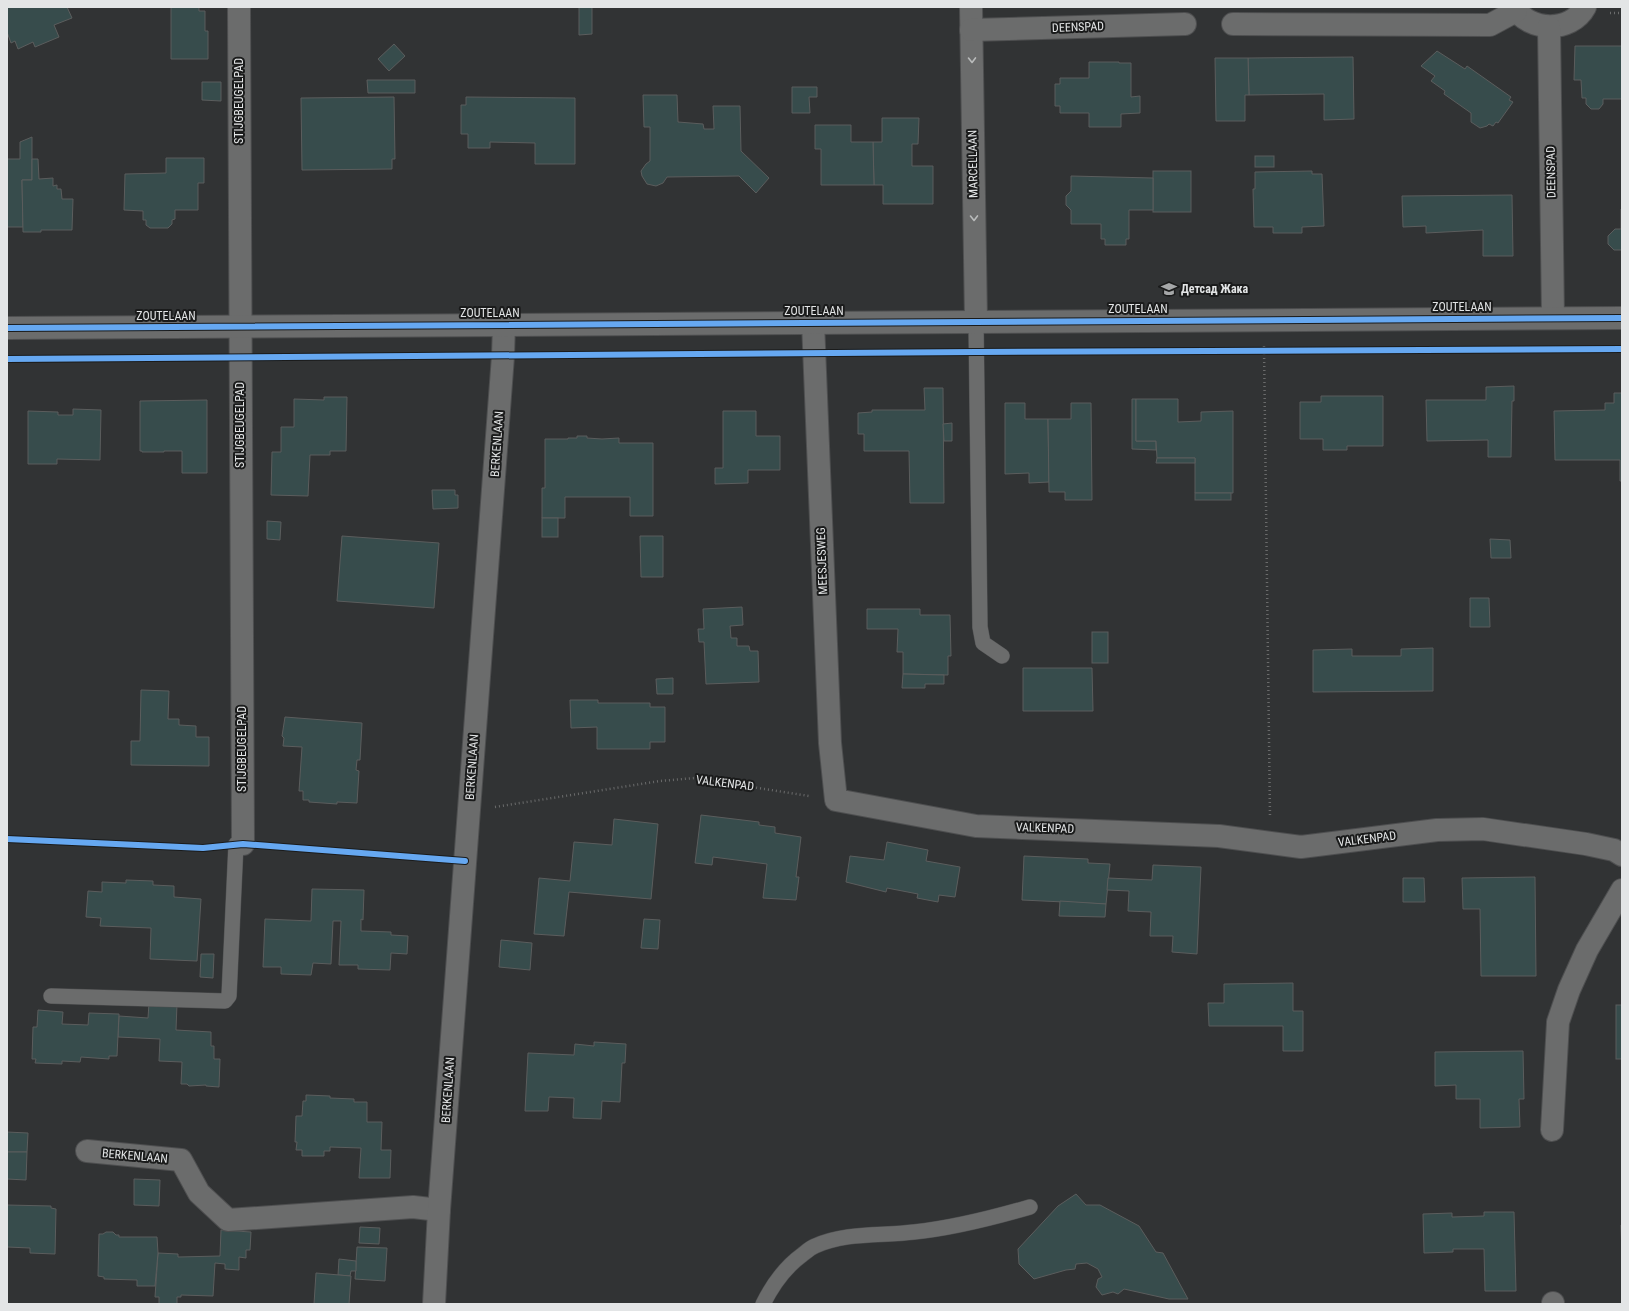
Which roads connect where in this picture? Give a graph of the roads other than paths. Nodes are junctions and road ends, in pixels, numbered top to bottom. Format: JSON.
{"nodes":[{"id":1,"x":239,"y":7,"type":"edge"},
{"id":2,"x":971,"y":7,"type":"edge"},
{"id":3,"x":1585,"y":7,"type":"edge"},
{"id":4,"x":1515,"y":9,"type":"edge"},
{"id":5,"x":1185,"y":24,"type":"dead end"},
{"id":6,"x":1233,"y":24,"type":"dead end"},
{"id":7,"x":1549,"y":27,"type":"junction"},
{"id":8,"x":971,"y":30,"type":"junction"},
{"id":9,"x":1553,"y":318,"type":"junction"},
{"id":10,"x":1622,"y":318,"type":"edge"},
{"id":11,"x":976,"y":321,"type":"junction"},
{"id":12,"x":813,"y":322,"type":"junction"},
{"id":13,"x":504,"y":324,"type":"junction"},
{"id":14,"x":240,"y":326,"type":"junction"},
{"id":15,"x":7,"y":328,"type":"edge"},
{"id":16,"x":1002,"y":656,"type":"dead end"},
{"id":17,"x":836,"y":800,"type":"joint"},
{"id":18,"x":239,"y":844,"type":"joint"},
{"id":19,"x":1622,"y":855,"type":"edge"},
{"id":20,"x":1622,"y":890,"type":"edge"},
{"id":21,"x":51,"y":996,"type":"dead end"},
{"id":22,"x":1552,"y":1130,"type":"dead end"},
{"id":23,"x":88,"y":1152,"type":"dead end"},
{"id":24,"x":1030,"y":1207,"type":"dead end"},
{"id":25,"x":439,"y":1210,"type":"junction"},
{"id":26,"x":434,"y":1304,"type":"edge"},
{"id":27,"x":763,"y":1304,"type":"edge"}],
"edges":[{"from":1,"to":14,"type":"street","name":"STIJGBEUGELPAD"},
{"from":2,"to":8,"type":"street","name":"MARCELLAAN"},
{"from":3,"to":7,"type":"street"},
{"from":4,"to":6,"type":"street"},
{"from":4,"to":7,"type":"street"},
{"from":5,"to":8,"type":"street","name":"DEENSPAD"},
{"from":7,"to":9,"type":"street","name":"DEENSPAD"},
{"from":8,"to":11,"type":"street","name":"MARCELLAAN","one_way":true},
{"from":9,"to":10,"type":"street","name":"ZOUTELAAN"},
{"from":9,"to":11,"type":"street","name":"ZOUTELAAN"},
{"from":11,"to":12,"type":"street","name":"ZOUTELAAN"},
{"from":11,"to":16,"type":"lane"},
{"from":12,"to":13,"type":"street","name":"ZOUTELAAN"},
{"from":12,"to":17,"type":"street","name":"MEESJESWEG"},
{"from":13,"to":14,"type":"street","name":"ZOUTELAAN"},
{"from":13,"to":25,"type":"street","name":"BERKENLAAN"},
{"from":14,"to":15,"type":"street","name":"ZOUTELAAN"},
{"from":14,"to":18,"type":"street","name":"STIJGBEUGELPAD"},
{"from":17,"to":19,"type":"street","name":"VALKENPAD"},
{"from":18,"to":21,"type":"lane"},
{"from":20,"to":22,"type":"street"},
{"from":23,"to":25,"type":"street","name":"BERKENLAAN"},
{"from":24,"to":27,"type":"lane"},
{"from":25,"to":26,"type":"street","name":"BERKENLAAN"}]}
